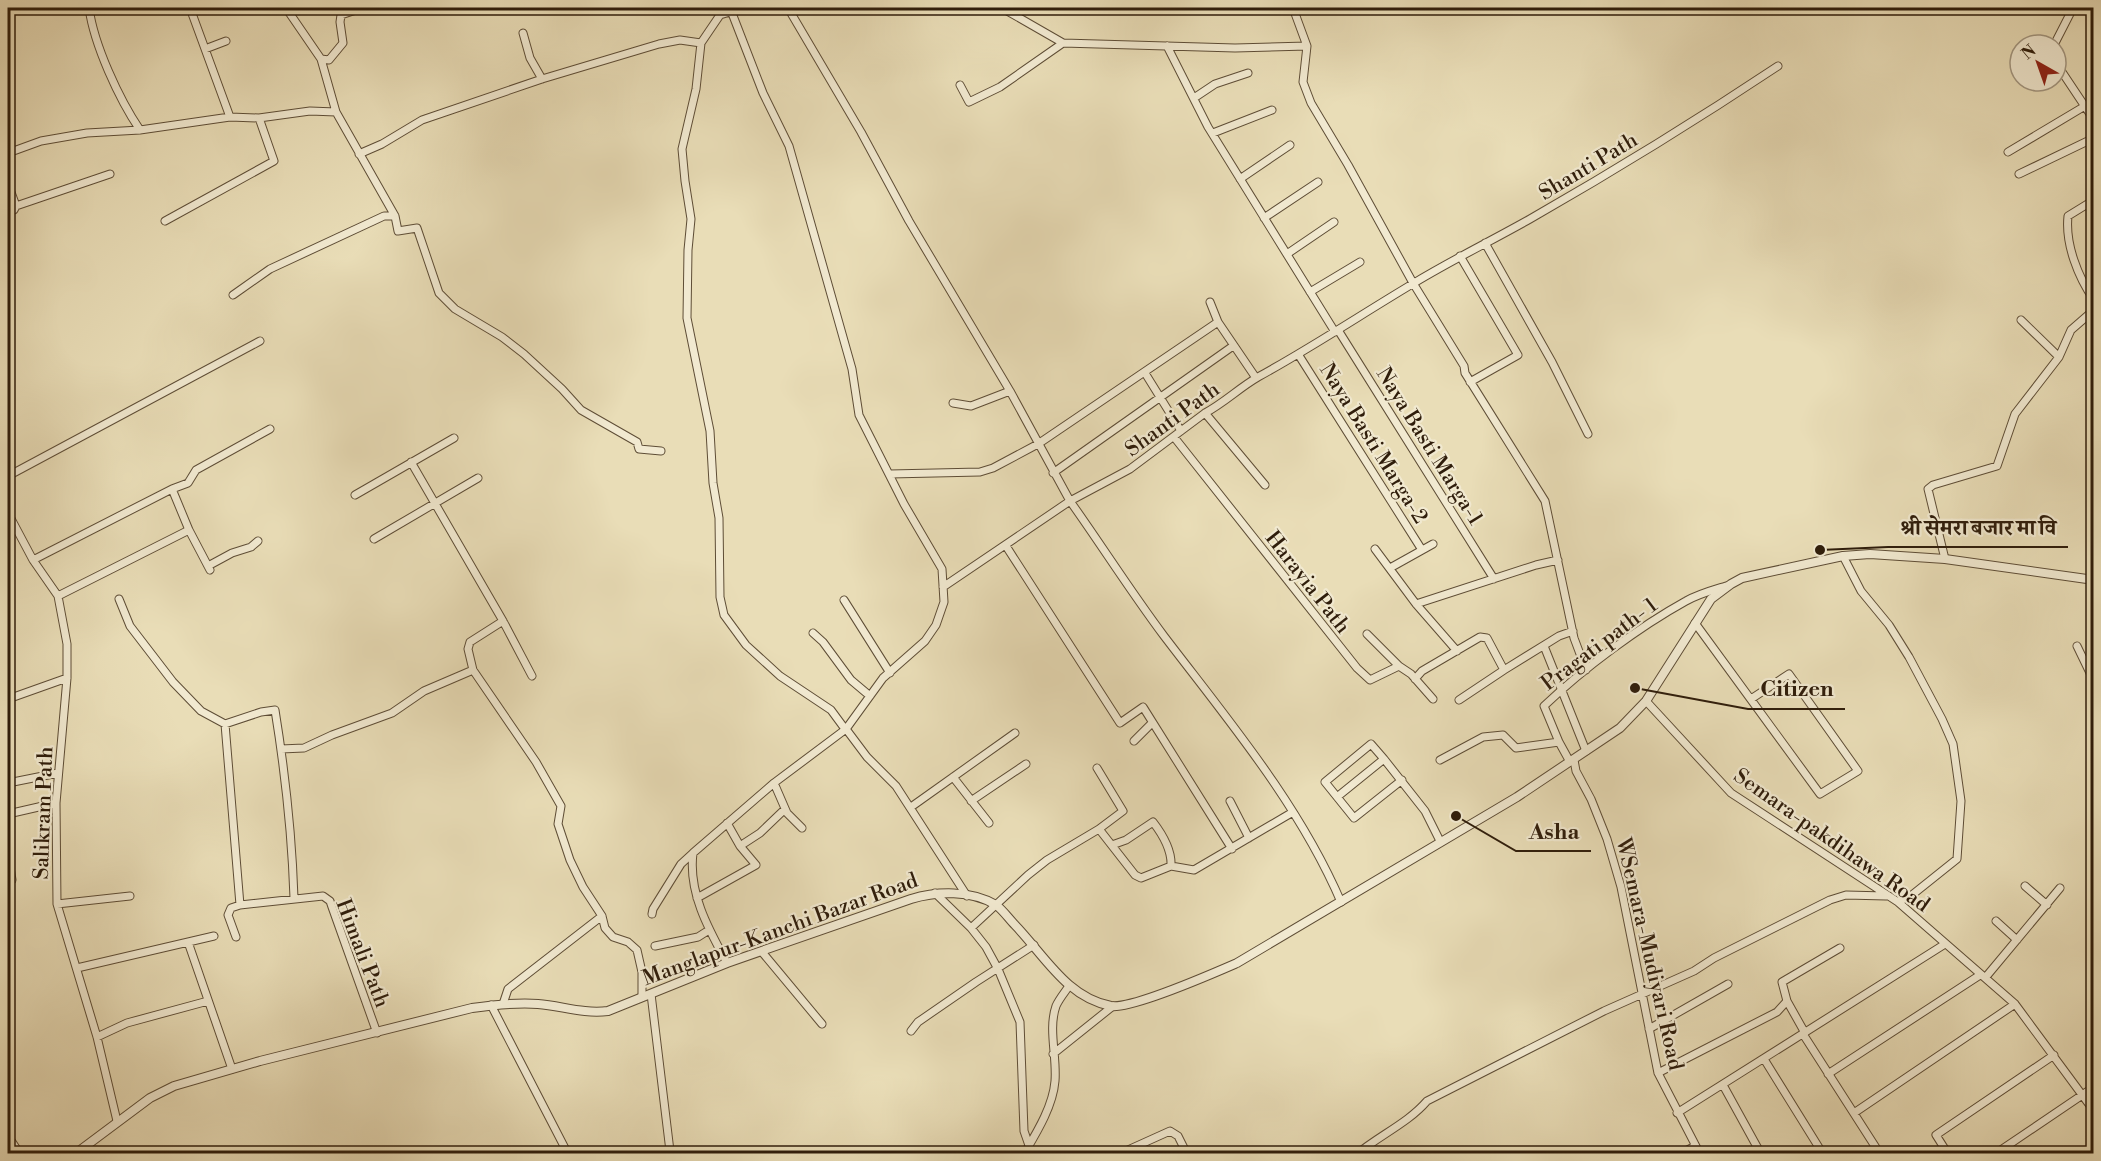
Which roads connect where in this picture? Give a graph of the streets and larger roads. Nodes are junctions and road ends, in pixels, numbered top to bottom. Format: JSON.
{"nodes":[{"id":1,"x":89,"y":8,"type":"edge"},
{"id":2,"x":190,"y":8,"type":"edge"},
{"id":3,"x":286,"y":8,"type":"edge"},
{"id":4,"x":362,"y":8,"type":"edge"},
{"id":5,"x":788,"y":8,"type":"edge"},
{"id":6,"x":1002,"y":8,"type":"edge"},
{"id":7,"x":1293,"y":8,"type":"edge"},
{"id":8,"x":2073,"y":8,"type":"edge"},
{"id":9,"x":730,"y":10,"type":"edge"},
{"id":10,"x":523,"y":33,"type":"dead end"},
{"id":11,"x":2060,"y":33,"type":"edge"},
{"id":12,"x":226,"y":41,"type":"dead end"},
{"id":13,"x":701,"y":43,"type":"junction"},
{"id":14,"x":1063,"y":43,"type":"junction"},
{"id":15,"x":1167,"y":46,"type":"junction"},
{"id":16,"x":1307,"y":46,"type":"junction"},
{"id":17,"x":205,"y":49,"type":"junction"},
{"id":18,"x":321,"y":59,"type":"junction"},
{"id":19,"x":1778,"y":66,"type":"dead end"},
{"id":20,"x":1248,"y":73,"type":"dead end"},
{"id":21,"x":542,"y":79,"type":"junction"},
{"id":22,"x":2068,"y":81,"type":"edge"},
{"id":23,"x":960,"y":85,"type":"dead end"},
{"id":24,"x":1194,"y":98,"type":"junction"},
{"id":25,"x":2085,"y":106,"type":"junction"},
{"id":26,"x":1272,"y":110,"type":"dead end"},
{"id":27,"x":336,"y":112,"type":"junction"},
{"id":28,"x":230,"y":117,"type":"junction"},
{"id":29,"x":259,"y":118,"type":"junction"},
{"id":30,"x":2094,"y":120,"type":"edge"},
{"id":31,"x":140,"y":130,"type":"junction"},
{"id":32,"x":1214,"y":133,"type":"junction"},
{"id":33,"x":2094,"y":138,"type":"edge"},
{"id":34,"x":1290,"y":145,"type":"dead end"},
{"id":35,"x":2008,"y":152,"type":"dead end"},
{"id":36,"x":8,"y":153,"type":"edge"},
{"id":37,"x":359,"y":154,"type":"junction"},
{"id":38,"x":110,"y":174,"type":"dead end"},
{"id":39,"x":2019,"y":174,"type":"dead end"},
{"id":40,"x":1240,"y":179,"type":"junction"},
{"id":41,"x":1318,"y":182,"type":"dead end"},
{"id":42,"x":8,"y":184,"type":"edge"},
{"id":43,"x":2094,"y":200,"type":"edge"},
{"id":44,"x":16,"y":206,"type":"junction"},
{"id":45,"x":8,"y":212,"type":"edge"},
{"id":46,"x":395,"y":216,"type":"junction"},
{"id":47,"x":1264,"y":218,"type":"junction"},
{"id":48,"x":165,"y":221,"type":"dead end"},
{"id":49,"x":1334,"y":222,"type":"dead end"},
{"id":50,"x":1485,"y":243,"type":"junction"},
{"id":51,"x":1287,"y":254,"type":"junction"},
{"id":52,"x":1460,"y":256,"type":"junction"},
{"id":53,"x":1360,"y":261,"type":"dead end"},
{"id":54,"x":1413,"y":284,"type":"junction"},
{"id":55,"x":1310,"y":292,"type":"junction"},
{"id":56,"x":233,"y":295,"type":"dead end"},
{"id":57,"x":2094,"y":300,"type":"edge"},
{"id":58,"x":1210,"y":302,"type":"dead end"},
{"id":59,"x":2094,"y":310,"type":"edge"},
{"id":60,"x":2021,"y":320,"type":"dead end"},
{"id":61,"x":1218,"y":322,"type":"junction"},
{"id":62,"x":1336,"y":331,"type":"junction"},
{"id":63,"x":260,"y":341,"type":"dead end"},
{"id":64,"x":1233,"y":346,"type":"junction"},
{"id":65,"x":1298,"y":354,"type":"junction"},
{"id":66,"x":2059,"y":357,"type":"junction"},
{"id":67,"x":1145,"y":373,"type":"junction"},
{"id":68,"x":1256,"y":378,"type":"junction"},
{"id":69,"x":1470,"y":381,"type":"junction"},
{"id":70,"x":1010,"y":391,"type":"junction"},
{"id":71,"x":1160,"y":398,"type":"junction"},
{"id":72,"x":953,"y":404,"type":"dead end"},
{"id":73,"x":1205,"y":413,"type":"junction"},
{"id":74,"x":270,"y":429,"type":"dead end"},
{"id":75,"x":1181,"y":432,"type":"junction"},
{"id":76,"x":1588,"y":434,"type":"dead end"},
{"id":77,"x":1174,"y":437,"type":"junction"},
{"id":78,"x":454,"y":438,"type":"dead end"},
{"id":79,"x":1038,"y":444,"type":"junction"},
{"id":80,"x":661,"y":451,"type":"dead end"},
{"id":81,"x":411,"y":462,"type":"junction"},
{"id":82,"x":1053,"y":473,"type":"junction"},
{"id":83,"x":890,"y":474,"type":"junction"},
{"id":84,"x":8,"y":476,"type":"edge"},
{"id":85,"x":477,"y":478,"type":"dead end"},
{"id":86,"x":1265,"y":485,"type":"dead end"},
{"id":87,"x":172,"y":489,"type":"junction"},
{"id":88,"x":355,"y":495,"type":"dead end"},
{"id":89,"x":1070,"y":501,"type":"junction"},
{"id":90,"x":434,"y":505,"type":"junction"},
{"id":91,"x":8,"y":513,"type":"edge"},
{"id":92,"x":189,"y":530,"type":"junction"},
{"id":93,"x":374,"y":539,"type":"dead end"},
{"id":94,"x":258,"y":541,"type":"dead end"},
{"id":95,"x":1433,"y":544,"type":"dead end"},
{"id":96,"x":1006,"y":546,"type":"junction"},
{"id":97,"x":1375,"y":549,"type":"dead end"},
{"id":98,"x":1422,"y":550,"type":"junction"},
{"id":99,"x":1843,"y":556,"type":"junction"},
{"id":100,"x":1946,"y":559,"type":"junction"},
{"id":101,"x":33,"y":560,"type":"junction"},
{"id":102,"x":1558,"y":560,"type":"junction"},
{"id":103,"x":1390,"y":568,"type":"junction"},
{"id":104,"x":1494,"y":579,"type":"junction"},
{"id":105,"x":2094,"y":580,"type":"edge"},
{"id":106,"x":1731,"y":584,"type":"junction"},
{"id":107,"x":943,"y":587,"type":"junction"},
{"id":108,"x":58,"y":596,"type":"junction"},
{"id":109,"x":119,"y":599,"type":"dead end"},
{"id":110,"x":844,"y":600,"type":"dead end"},
{"id":111,"x":1416,"y":604,"type":"junction"},
{"id":112,"x":503,"y":621,"type":"junction"},
{"id":113,"x":1695,"y":623,"type":"junction"},
{"id":114,"x":1573,"y":631,"type":"junction"},
{"id":115,"x":813,"y":633,"type":"dead end"},
{"id":116,"x":1367,"y":634,"type":"dead end"},
{"id":117,"x":1544,"y":646,"type":"junction"},
{"id":118,"x":2077,"y":646,"type":"dead end"},
{"id":119,"x":1457,"y":651,"type":"junction"},
{"id":120,"x":1399,"y":666,"type":"junction"},
{"id":121,"x":473,"y":670,"type":"junction"},
{"id":122,"x":1504,"y":670,"type":"junction"},
{"id":123,"x":1586,"y":670,"type":"junction"},
{"id":124,"x":890,"y":674,"type":"junction"},
{"id":125,"x":532,"y":676,"type":"dead end"},
{"id":126,"x":2093,"y":676,"type":"edge"},
{"id":127,"x":67,"y":678,"type":"junction"},
{"id":128,"x":1415,"y":679,"type":"junction"},
{"id":129,"x":1561,"y":690,"type":"junction"},
{"id":130,"x":870,"y":696,"type":"junction"},
{"id":131,"x":8,"y":699,"type":"edge"},
{"id":132,"x":1433,"y":699,"type":"dead end"},
{"id":133,"x":1751,"y":699,"type":"junction"},
{"id":134,"x":1459,"y":700,"type":"dead end"},
{"id":135,"x":1646,"y":701,"type":"junction"},
{"id":136,"x":1152,"y":723,"type":"junction"},
{"id":137,"x":225,"y":724,"type":"junction"},
{"id":138,"x":845,"y":729,"type":"junction"},
{"id":139,"x":1015,"y":733,"type":"dead end"},
{"id":140,"x":1134,"y":741,"type":"dead end"},
{"id":141,"x":1559,"y":742,"type":"junction"},
{"id":142,"x":281,"y":749,"type":"junction"},
{"id":143,"x":1586,"y":752,"type":"junction"},
{"id":144,"x":1384,"y":759,"type":"junction"},
{"id":145,"x":1440,"y":760,"type":"dead end"},
{"id":146,"x":1572,"y":761,"type":"junction"},
{"id":147,"x":1026,"y":764,"type":"dead end"},
{"id":148,"x":1097,"y":768,"type":"dead end"},
{"id":149,"x":58,"y":773,"type":"junction"},
{"id":150,"x":953,"y":777,"type":"junction"},
{"id":151,"x":1402,"y":780,"type":"junction"},
{"id":152,"x":8,"y":783,"type":"edge"},
{"id":153,"x":774,"y":783,"type":"junction"},
{"id":154,"x":1337,"y":797,"type":"junction"},
{"id":155,"x":971,"y":801,"type":"junction"},
{"id":156,"x":1230,"y":801,"type":"dead end"},
{"id":157,"x":56,"y":803,"type":"junction"},
{"id":158,"x":911,"y":807,"type":"junction"},
{"id":159,"x":785,"y":809,"type":"junction"},
{"id":160,"x":1293,"y":812,"type":"junction"},
{"id":161,"x":8,"y":814,"type":"edge"},
{"id":162,"x":728,"y":823,"type":"junction"},
{"id":163,"x":988,"y":823,"type":"dead end"},
{"id":164,"x":802,"y":828,"type":"dead end"},
{"id":165,"x":1100,"y":829,"type":"junction"},
{"id":166,"x":1249,"y":838,"type":"junction"},
{"id":167,"x":1440,"y":841,"type":"junction"},
{"id":168,"x":1112,"y":845,"type":"junction"},
{"id":169,"x":740,"y":846,"type":"junction"},
{"id":170,"x":1232,"y":849,"type":"junction"},
{"id":171,"x":693,"y":853,"type":"junction"},
{"id":172,"x":8,"y":854,"type":"edge"},
{"id":173,"x":1171,"y":866,"type":"junction"},
{"id":174,"x":12,"y":880,"type":"dead end"},
{"id":175,"x":2025,"y":886,"type":"dead end"},
{"id":176,"x":2060,"y":888,"type":"dead end"},
{"id":177,"x":935,"y":893,"type":"junction"},
{"id":178,"x":130,"y":896,"type":"dead end"},
{"id":179,"x":967,"y":896,"type":"junction"},
{"id":180,"x":1886,"y":896,"type":"junction"},
{"id":181,"x":294,"y":898,"type":"junction"},
{"id":182,"x":697,"y":898,"type":"junction"},
{"id":183,"x":1341,"y":902,"type":"junction"},
{"id":184,"x":1898,"y":902,"type":"junction"},
{"id":185,"x":57,"y":904,"type":"junction"},
{"id":186,"x":240,"y":905,"type":"junction"},
{"id":187,"x":2047,"y":905,"type":"junction"},
{"id":188,"x":996,"y":906,"type":"junction"},
{"id":189,"x":652,"y":915,"type":"dead end"},
{"id":190,"x":602,"y":916,"type":"junction"},
{"id":191,"x":1996,"y":921,"type":"dead end"},
{"id":192,"x":971,"y":928,"type":"junction"},
{"id":193,"x":709,"y":930,"type":"junction"},
{"id":194,"x":214,"y":936,"type":"dead end"},
{"id":195,"x":236,"y":937,"type":"dead end"},
{"id":196,"x":2017,"y":940,"type":"junction"},
{"id":197,"x":188,"y":942,"type":"junction"},
{"id":198,"x":1945,"y":944,"type":"junction"},
{"id":199,"x":1034,"y":945,"type":"junction"},
{"id":200,"x":655,"y":946,"type":"dead end"},
{"id":201,"x":1840,"y":948,"type":"dead end"},
{"id":202,"x":762,"y":952,"type":"junction"},
{"id":203,"x":727,"y":963,"type":"junction"},
{"id":204,"x":76,"y":968,"type":"junction"},
{"id":205,"x":998,"y":969,"type":"junction"},
{"id":206,"x":1982,"y":976,"type":"junction"},
{"id":207,"x":1728,"y":984,"type":"dead end"},
{"id":208,"x":1069,"y":986,"type":"junction"},
{"id":209,"x":647,"y":995,"type":"junction"},
{"id":210,"x":1642,"y":995,"type":"junction"},
{"id":211,"x":208,"y":1001,"type":"junction"},
{"id":212,"x":1787,"y":1001,"type":"junction"},
{"id":213,"x":502,"y":1004,"type":"junction"},
{"id":214,"x":2015,"y":1004,"type":"junction"},
{"id":215,"x":491,"y":1005,"type":"junction"},
{"id":216,"x":1113,"y":1006,"type":"junction"},
{"id":217,"x":822,"y":1024,"type":"dead end"},
{"id":218,"x":1649,"y":1029,"type":"junction"},
{"id":219,"x":911,"y":1031,"type":"dead end"},
{"id":220,"x":377,"y":1033,"type":"junction"},
{"id":221,"x":1804,"y":1033,"type":"junction"},
{"id":222,"x":97,"y":1037,"type":"junction"},
{"id":223,"x":1053,"y":1054,"type":"junction"},
{"id":224,"x":2054,"y":1055,"type":"junction"},
{"id":225,"x":1764,"y":1059,"type":"junction"},
{"id":226,"x":232,"y":1069,"type":"junction"},
{"id":227,"x":1658,"y":1073,"type":"junction"},
{"id":228,"x":1828,"y":1074,"type":"junction"},
{"id":229,"x":1723,"y":1085,"type":"junction"},
{"id":230,"x":2094,"y":1087,"type":"edge"},
{"id":231,"x":2081,"y":1094,"type":"junction"},
{"id":232,"x":2094,"y":1111,"type":"edge"},
{"id":233,"x":1677,"y":1113,"type":"junction"},
{"id":234,"x":1854,"y":1113,"type":"junction"},
{"id":235,"x":117,"y":1121,"type":"junction"},
{"id":236,"x":8,"y":1136,"type":"edge"},
{"id":237,"x":1695,"y":1146,"type":"junction"},
{"id":238,"x":1030,"y":1150,"type":"edge"},
{"id":239,"x":20,"y":1154,"type":"edge"},
{"id":240,"x":75,"y":1154,"type":"edge"},
{"id":241,"x":568,"y":1154,"type":"edge"},
{"id":242,"x":674,"y":1154,"type":"edge"},
{"id":243,"x":1024,"y":1154,"type":"edge"},
{"id":244,"x":1119,"y":1154,"type":"edge"},
{"id":245,"x":1187,"y":1154,"type":"edge"},
{"id":246,"x":1357,"y":1154,"type":"edge"},
{"id":247,"x":1680,"y":1154,"type":"edge"},
{"id":248,"x":1700,"y":1154,"type":"edge"},
{"id":249,"x":1761,"y":1154,"type":"edge"},
{"id":250,"x":1823,"y":1154,"type":"edge"},
{"id":251,"x":1880,"y":1154,"type":"edge"},
{"id":252,"x":1948,"y":1154,"type":"edge"},
{"id":253,"x":1995,"y":1154,"type":"edge"}],
"edges":[{"from":1,"to":31,"type":"street"},
{"from":2,"to":17,"type":"street"},
{"from":3,"to":18,"type":"street"},
{"from":4,"to":18,"type":"street"},
{"from":5,"to":70,"type":"street"},
{"from":6,"to":14,"type":"street"},
{"from":7,"to":16,"type":"street"},
{"from":8,"to":11,"type":"street"},
{"from":9,"to":13,"type":"street"},
{"from":9,"to":83,"type":"street"},
{"from":10,"to":21,"type":"street"},
{"from":12,"to":17,"type":"street"},
{"from":13,"to":21,"type":"street"},
{"from":13,"to":138,"type":"street"},
{"from":14,"to":15,"type":"street"},
{"from":14,"to":23,"type":"street"},
{"from":15,"to":16,"type":"street"},
{"from":15,"to":24,"type":"street","name":"Naya Basti Marga-1"},
{"from":16,"to":54,"type":"street"},
{"from":17,"to":28,"type":"street"},
{"from":18,"to":27,"type":"street"},
{"from":19,"to":50,"type":"street","name":"Shanti Path"},
{"from":20,"to":24,"type":"street"},
{"from":21,"to":37,"type":"street"},
{"from":22,"to":25,"type":"street"},
{"from":24,"to":32,"type":"street","name":"Naya Basti Marga-1"},
{"from":25,"to":30,"type":"street"},
{"from":25,"to":35,"type":"street"},
{"from":26,"to":32,"type":"street"},
{"from":27,"to":29,"type":"street"},
{"from":27,"to":37,"type":"street"},
{"from":28,"to":29,"type":"street"},
{"from":28,"to":31,"type":"street"},
{"from":29,"to":48,"type":"street"},
{"from":31,"to":36,"type":"street"},
{"from":32,"to":40,"type":"street","name":"Naya Basti Marga-1"},
{"from":33,"to":39,"type":"street"},
{"from":34,"to":40,"type":"street"},
{"from":37,"to":46,"type":"street"},
{"from":38,"to":44,"type":"street"},
{"from":40,"to":47,"type":"street","name":"Naya Basti Marga-1"},
{"from":41,"to":47,"type":"street"},
{"from":42,"to":44,"type":"street"},
{"from":43,"to":57,"type":"street"},
{"from":44,"to":45,"type":"street"},
{"from":46,"to":56,"type":"street"},
{"from":46,"to":80,"type":"street"},
{"from":47,"to":51,"type":"street","name":"Naya Basti Marga-1"},
{"from":49,"to":51,"type":"street"},
{"from":50,"to":52,"type":"street","name":"Shanti Path"},
{"from":50,"to":76,"type":"street"},
{"from":51,"to":55,"type":"street","name":"Naya Basti Marga-1"},
{"from":52,"to":54,"type":"street","name":"Shanti Path"},
{"from":52,"to":69,"type":"street"},
{"from":53,"to":55,"type":"street"},
{"from":54,"to":62,"type":"street","name":"Shanti Path"},
{"from":54,"to":69,"type":"street"},
{"from":55,"to":62,"type":"street","name":"Naya Basti Marga-1"},
{"from":58,"to":61,"type":"street"},
{"from":59,"to":66,"type":"street"},
{"from":60,"to":66,"type":"street"},
{"from":61,"to":64,"type":"street"},
{"from":61,"to":67,"type":"street"},
{"from":62,"to":65,"type":"street","name":"Shanti Path"},
{"from":62,"to":104,"type":"street","name":"Naya Basti Marga-1"},
{"from":63,"to":84,"type":"street"},
{"from":64,"to":68,"type":"street"},
{"from":64,"to":71,"type":"street"},
{"from":65,"to":68,"type":"street","name":"Shanti Path"},
{"from":65,"to":98,"type":"street","name":"Naya Basti Marga-2"},
{"from":66,"to":100,"type":"street"},
{"from":67,"to":71,"type":"street"},
{"from":67,"to":79,"type":"street"},
{"from":68,"to":73,"type":"street","name":"Shanti Path"},
{"from":69,"to":102,"type":"street"},
{"from":70,"to":72,"type":"street"},
{"from":70,"to":79,"type":"street"},
{"from":71,"to":75,"type":"street"},
{"from":71,"to":82,"type":"street"},
{"from":73,"to":75,"type":"street","name":"Shanti Path"},
{"from":73,"to":86,"type":"street"},
{"from":74,"to":87,"type":"street"},
{"from":75,"to":77,"type":"street","name":"Shanti Path"},
{"from":77,"to":89,"type":"street","name":"Shanti Path"},
{"from":77,"to":120,"type":"street","name":"Harayia Path"},
{"from":78,"to":81,"type":"street"},
{"from":79,"to":82,"type":"street"},
{"from":79,"to":83,"type":"street"},
{"from":81,"to":88,"type":"street"},
{"from":81,"to":90,"type":"street"},
{"from":82,"to":89,"type":"street"},
{"from":83,"to":107,"type":"street"},
{"from":85,"to":90,"type":"street"},
{"from":87,"to":92,"type":"street"},
{"from":87,"to":101,"type":"street"},
{"from":89,"to":96,"type":"street","name":"Shanti Path"},
{"from":89,"to":160,"type":"street"},
{"from":90,"to":93,"type":"street"},
{"from":90,"to":112,"type":"street"},
{"from":91,"to":101,"type":"street","name":"Salikram Path"},
{"from":92,"to":94,"type":"street"},
{"from":92,"to":108,"type":"street"},
{"from":95,"to":98,"type":"street"},
{"from":96,"to":107,"type":"street","name":"Shanti Path"},
{"from":96,"to":136,"type":"street"},
{"from":97,"to":103,"type":"street"},
{"from":98,"to":103,"type":"street"},
{"from":99,"to":100,"type":"street"},
{"from":99,"to":106,"type":"street"},
{"from":99,"to":184,"type":"street"},
{"from":100,"to":105,"type":"street"},
{"from":101,"to":108,"type":"street","name":"Salikram Path"},
{"from":102,"to":104,"type":"street"},
{"from":102,"to":114,"type":"street"},
{"from":103,"to":111,"type":"street"},
{"from":104,"to":111,"type":"street"},
{"from":106,"to":113,"type":"street"},
{"from":106,"to":123,"type":"street","name":"Pragati path- 1"},
{"from":107,"to":124,"type":"street"},
{"from":108,"to":127,"type":"street","name":"Salikram Path"},
{"from":109,"to":137,"type":"street"},
{"from":110,"to":124,"type":"street"},
{"from":111,"to":119,"type":"street"},
{"from":112,"to":121,"type":"street"},
{"from":112,"to":125,"type":"street"},
{"from":113,"to":133,"type":"street"},
{"from":113,"to":135,"type":"street"},
{"from":114,"to":117,"type":"street"},
{"from":114,"to":123,"type":"street"},
{"from":115,"to":130,"type":"street"},
{"from":116,"to":120,"type":"street"},
{"from":117,"to":122,"type":"street"},
{"from":117,"to":129,"type":"street"},
{"from":118,"to":126,"type":"street"},
{"from":119,"to":122,"type":"street"},
{"from":119,"to":128,"type":"street"},
{"from":120,"to":128,"type":"street"},
{"from":121,"to":142,"type":"street"},
{"from":121,"to":190,"type":"street"},
{"from":122,"to":134,"type":"street"},
{"from":123,"to":129,"type":"street","name":"Pragati path- 1"},
{"from":124,"to":130,"type":"street"},
{"from":127,"to":131,"type":"street"},
{"from":127,"to":149,"type":"street","name":"Salikram Path"},
{"from":128,"to":132,"type":"street"},
{"from":129,"to":141,"type":"street","name":"Pragati path- 1"},
{"from":129,"to":143,"type":"street"},
{"from":130,"to":138,"type":"street"},
{"from":133,"to":133,"type":"street"},
{"from":135,"to":143,"type":"street"},
{"from":135,"to":180,"type":"street","name":"Semara-pakdihawa Road"},
{"from":136,"to":140,"type":"street"},
{"from":136,"to":170,"type":"street"},
{"from":137,"to":142,"type":"street"},
{"from":137,"to":186,"type":"street"},
{"from":138,"to":153,"type":"street"},
{"from":138,"to":158,"type":"street"},
{"from":139,"to":150,"type":"street"},
{"from":141,"to":145,"type":"street"},
{"from":141,"to":146,"type":"street","name":"Pragati path- 1"},
{"from":142,"to":181,"type":"street"},
{"from":143,"to":146,"type":"street"},
{"from":144,"to":151,"type":"street"},
{"from":144,"to":154,"type":"street"},
{"from":144,"to":154,"type":"street"},
{"from":146,"to":167,"type":"street"},
{"from":146,"to":210,"type":"street","name":"WSemara-Mudiyari Road"},
{"from":147,"to":155,"type":"street"},
{"from":148,"to":165,"type":"street"},
{"from":149,"to":152,"type":"street"},
{"from":149,"to":157,"type":"street","name":"Salikram Path"},
{"from":150,"to":155,"type":"street"},
{"from":150,"to":158,"type":"street"},
{"from":151,"to":154,"type":"street"},
{"from":151,"to":167,"type":"street"},
{"from":153,"to":159,"type":"street"},
{"from":153,"to":162,"type":"street"},
{"from":155,"to":163,"type":"street"},
{"from":156,"to":166,"type":"street"},
{"from":157,"to":161,"type":"street"},
{"from":157,"to":185,"type":"street","name":"Salikram Path"},
{"from":158,"to":179,"type":"street"},
{"from":159,"to":164,"type":"street"},
{"from":159,"to":169,"type":"street"},
{"from":160,"to":166,"type":"street"},
{"from":160,"to":183,"type":"street"},
{"from":162,"to":169,"type":"street"},
{"from":162,"to":171,"type":"street"},
{"from":165,"to":168,"type":"street"},
{"from":165,"to":188,"type":"street"},
{"from":166,"to":170,"type":"street"},
{"from":167,"to":183,"type":"street"},
{"from":168,"to":173,"type":"street"},
{"from":168,"to":173,"type":"street"},
{"from":169,"to":182,"type":"street"},
{"from":170,"to":173,"type":"street"},
{"from":171,"to":182,"type":"street"},
{"from":171,"to":189,"type":"street"},
{"from":172,"to":174,"type":"street"},
{"from":175,"to":187,"type":"street"},
{"from":176,"to":187,"type":"street"},
{"from":177,"to":179,"type":"street","name":"Manglapur-Kanchi Bazar Road"},
{"from":177,"to":192,"type":"street"},
{"from":177,"to":202,"type":"street","name":"Manglapur-Kanchi Bazar Road"},
{"from":178,"to":185,"type":"street"},
{"from":179,"to":188,"type":"street","name":"Manglapur-Kanchi Bazar Road"},
{"from":180,"to":184,"type":"street","name":"Semara-pakdihawa Road"},
{"from":180,"to":210,"type":"street"},
{"from":181,"to":186,"type":"street","name":"Himali Path"},
{"from":181,"to":220,"type":"street","name":"Himali Path"},
{"from":182,"to":193,"type":"street"},
{"from":183,"to":216,"type":"street"},
{"from":184,"to":198,"type":"street","name":"Semara-pakdihawa Road"},
{"from":185,"to":204,"type":"street","name":"Salikram Path"},
{"from":186,"to":195,"type":"street"},
{"from":187,"to":196,"type":"street"},
{"from":188,"to":192,"type":"street"},
{"from":188,"to":199,"type":"street","name":"Manglapur-Kanchi Bazar Road"},
{"from":190,"to":209,"type":"street"},
{"from":190,"to":213,"type":"street"},
{"from":191,"to":196,"type":"street"},
{"from":192,"to":205,"type":"street"},
{"from":193,"to":200,"type":"street"},
{"from":193,"to":203,"type":"street"},
{"from":194,"to":197,"type":"street"},
{"from":196,"to":206,"type":"street"},
{"from":197,"to":204,"type":"street"},
{"from":197,"to":211,"type":"street"},
{"from":198,"to":206,"type":"street","name":"Semara-pakdihawa Road"},
{"from":198,"to":221,"type":"street"},
{"from":199,"to":205,"type":"street"},
{"from":199,"to":208,"type":"street","name":"Manglapur-Kanchi Bazar Road"},
{"from":201,"to":212,"type":"street"},
{"from":202,"to":203,"type":"street","name":"Manglapur-Kanchi Bazar Road"},
{"from":202,"to":217,"type":"street"},
{"from":203,"to":209,"type":"street","name":"Manglapur-Kanchi Bazar Road"},
{"from":204,"to":222,"type":"street","name":"Salikram Path"},
{"from":205,"to":219,"type":"street"},
{"from":205,"to":238,"type":"street"},
{"from":206,"to":214,"type":"street","name":"Semara-pakdihawa Road"},
{"from":206,"to":228,"type":"street"},
{"from":207,"to":218,"type":"street"},
{"from":208,"to":216,"type":"street","name":"Manglapur-Kanchi Bazar Road"},
{"from":208,"to":223,"type":"street"},
{"from":209,"to":213,"type":"street","name":"Manglapur-Kanchi Bazar Road"},
{"from":209,"to":242,"type":"street"},
{"from":210,"to":218,"type":"street","name":"WSemara-Mudiyari Road"},
{"from":210,"to":246,"type":"street"},
{"from":211,"to":222,"type":"street"},
{"from":211,"to":226,"type":"street"},
{"from":212,"to":221,"type":"street"},
{"from":212,"to":227,"type":"street"},
{"from":213,"to":215,"type":"street","name":"Manglapur-Kanchi Bazar Road"},
{"from":214,"to":224,"type":"street","name":"Semara-pakdihawa Road"},
{"from":214,"to":234,"type":"street"},
{"from":215,"to":220,"type":"street","name":"Manglapur-Kanchi Bazar Road"},
{"from":215,"to":241,"type":"street"},
{"from":216,"to":223,"type":"street"},
{"from":218,"to":227,"type":"street","name":"WSemara-Mudiyari Road"},
{"from":220,"to":226,"type":"street","name":"Manglapur-Kanchi Bazar Road"},
{"from":221,"to":225,"type":"street"},
{"from":221,"to":228,"type":"street"},
{"from":222,"to":235,"type":"street","name":"Salikram Path"},
{"from":223,"to":238,"type":"street"},
{"from":224,"to":231,"type":"street","name":"Semara-pakdihawa Road"},
{"from":224,"to":252,"type":"street"},
{"from":225,"to":229,"type":"street"},
{"from":225,"to":250,"type":"street"},
{"from":226,"to":235,"type":"street","name":"Manglapur-Kanchi Bazar Road"},
{"from":227,"to":233,"type":"street","name":"WSemara-Mudiyari Road"},
{"from":228,"to":234,"type":"street"},
{"from":229,"to":233,"type":"street"},
{"from":229,"to":249,"type":"street"},
{"from":230,"to":231,"type":"street"},
{"from":231,"to":232,"type":"street","name":"Semara-pakdihawa Road"},
{"from":231,"to":253,"type":"street"},
{"from":233,"to":237,"type":"street","name":"WSemara-Mudiyari Road"},
{"from":234,"to":251,"type":"street"},
{"from":235,"to":240,"type":"street","name":"Manglapur-Kanchi Bazar Road"},
{"from":236,"to":239,"type":"street"},
{"from":237,"to":247,"type":"street"},
{"from":237,"to":248,"type":"street","name":"WSemara-Mudiyari Road"},
{"from":238,"to":243,"type":"street"},
{"from":244,"to":245,"type":"street"}]}
